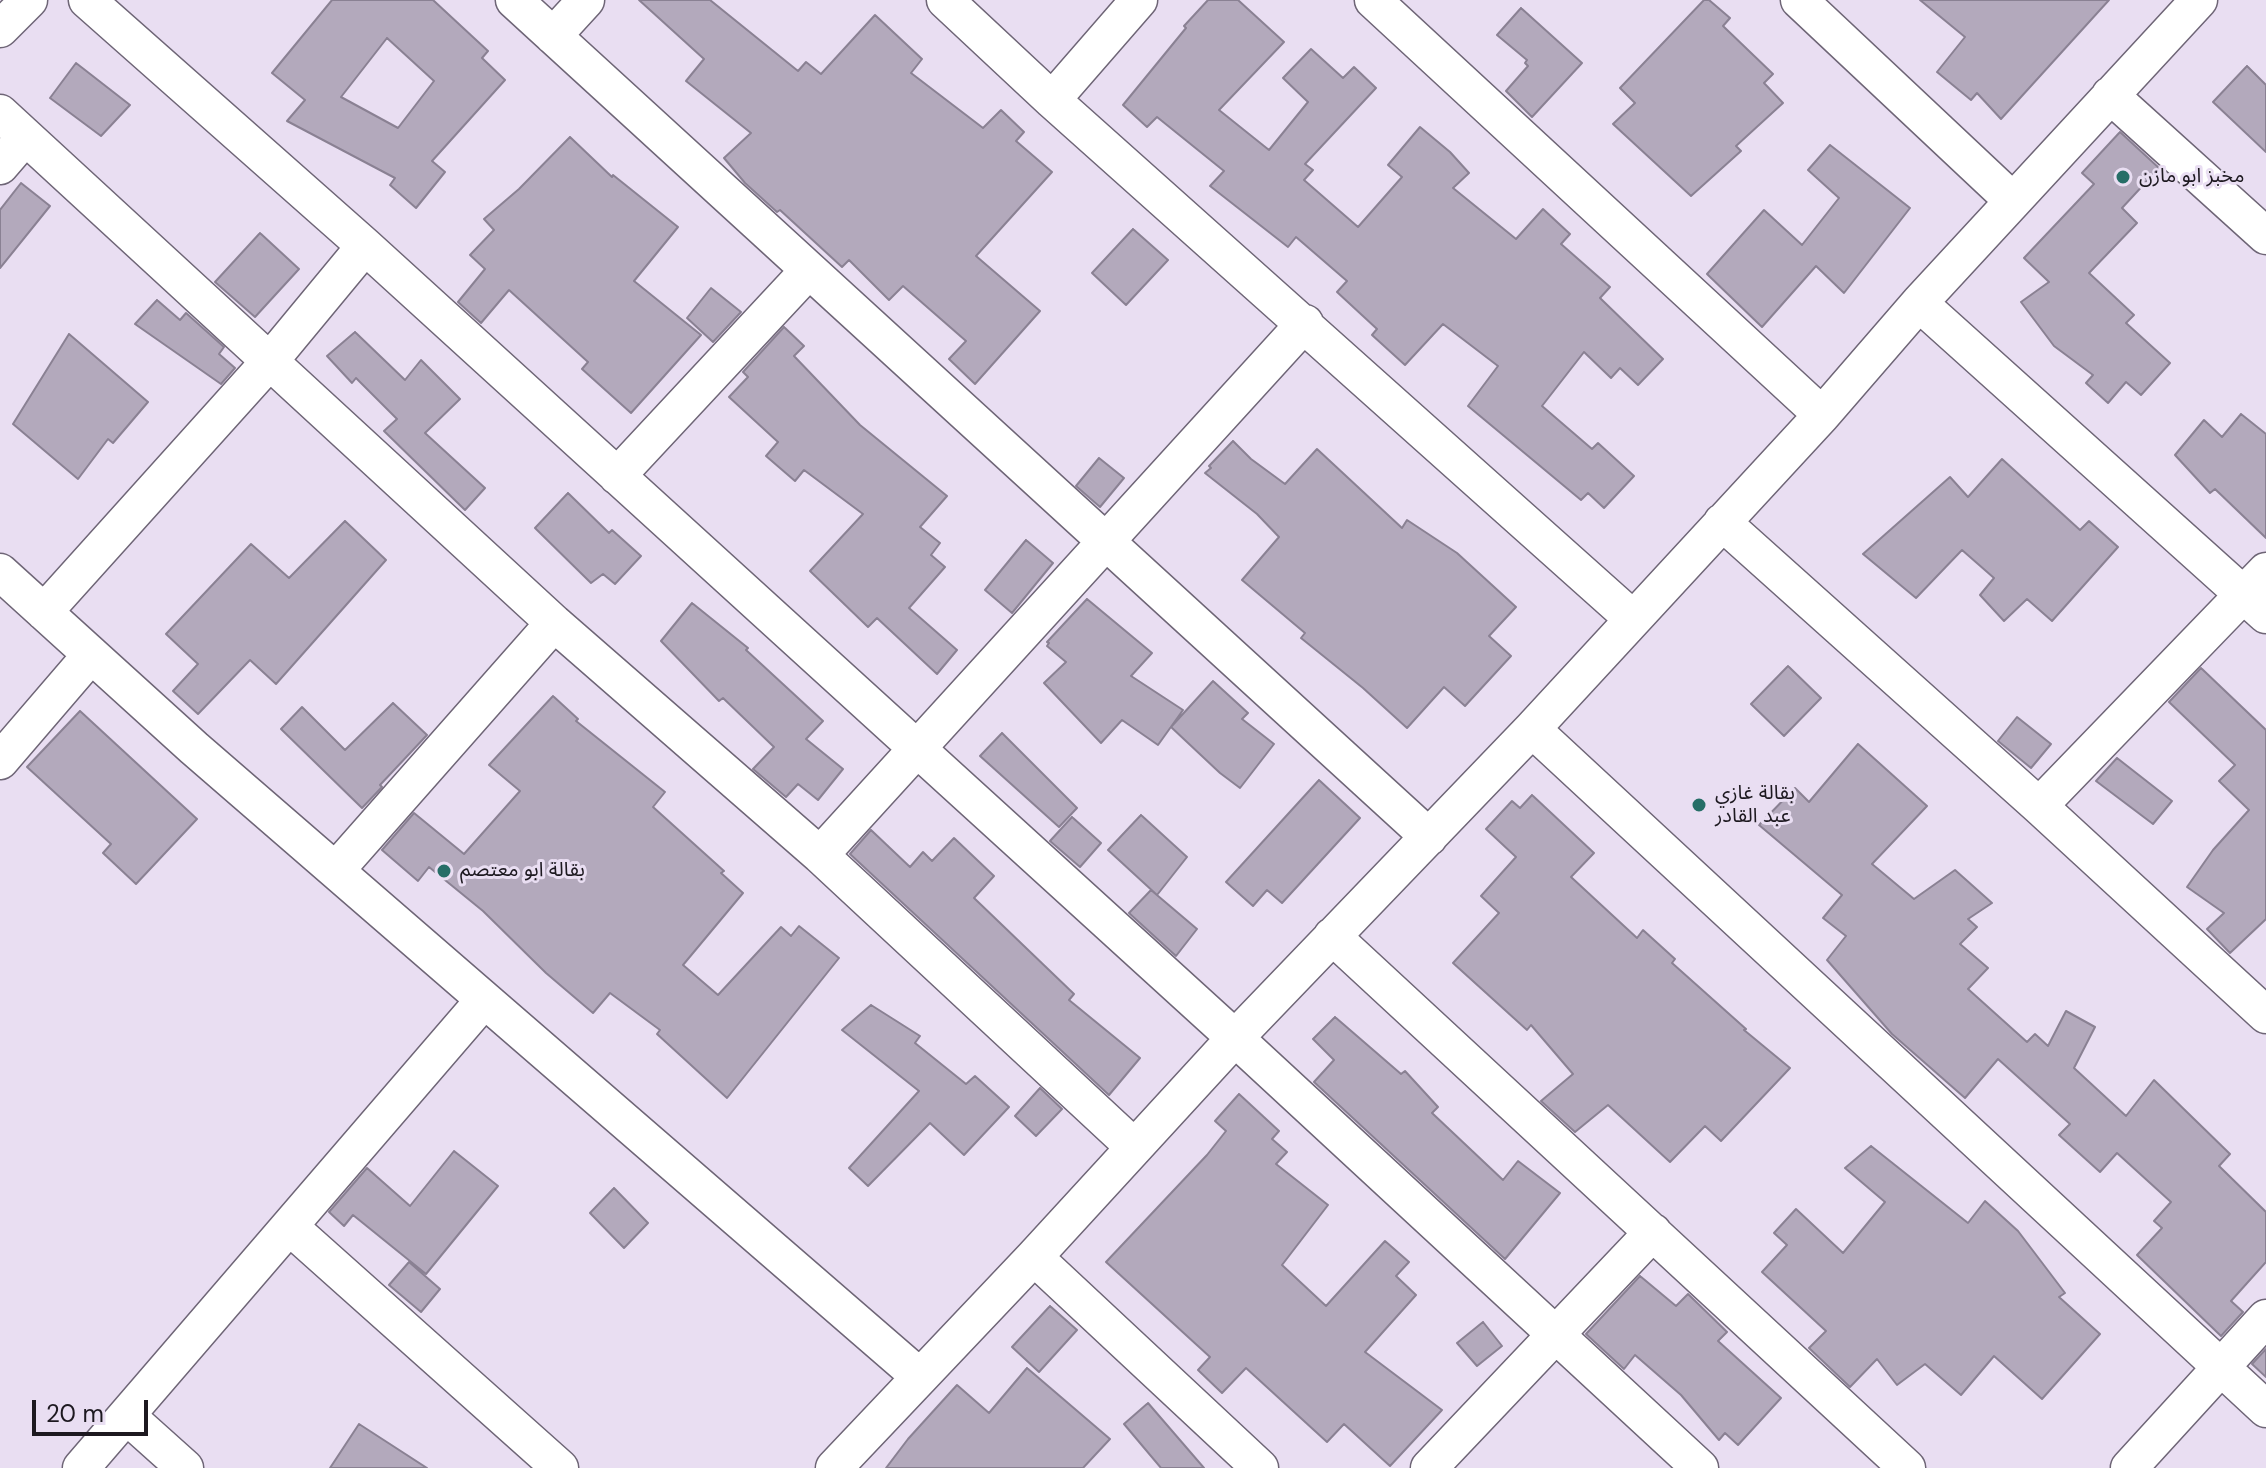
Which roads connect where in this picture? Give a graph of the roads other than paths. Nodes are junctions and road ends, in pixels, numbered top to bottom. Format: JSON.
{"nodes":[{"id":1,"x":29,"y":0,"type":"edge"},
{"id":2,"x":87,"y":0,"type":"edge"},
{"id":3,"x":514,"y":0,"type":"edge"},
{"id":4,"x":586,"y":0,"type":"edge"},
{"id":5,"x":945,"y":0,"type":"edge"},
{"id":6,"x":1139,"y":0,"type":"edge"},
{"id":7,"x":1373,"y":0,"type":"edge"},
{"id":8,"x":1799,"y":0,"type":"edge"},
{"id":9,"x":2199,"y":0,"type":"edge"},
{"id":10,"x":0,"y":29,"type":"edge"},
{"id":11,"x":553,"y":36,"type":"junction"},
{"id":12,"x":2110,"y":95,"type":"junction"},
{"id":13,"x":1052,"y":100,"type":"junction"},
{"id":14,"x":13,"y":125,"type":"edge"},
{"id":15,"x":0,"y":166,"type":"edge"},
{"id":16,"x":2013,"y":201,"type":"junction"},
{"id":17,"x":2266,"y":236,"type":"edge"},
{"id":18,"x":365,"y":246,"type":"junction"},
{"id":19,"x":809,"y":270,"type":"junction"},
{"id":20,"x":1919,"y":303,"type":"junction"},
{"id":21,"x":1305,"y":323,"type":"junction"},
{"id":22,"x":269,"y":362,"type":"junction"},
{"id":23,"x":1822,"y":415,"type":"junction"},
{"id":24,"x":617,"y":476,"type":"junction"},
{"id":25,"x":1722,"y":522,"type":"junction"},
{"id":26,"x":1105,"y":543,"type":"junction"},
{"id":27,"x":0,"y":572,"type":"edge"},
{"id":28,"x":2259,"y":593,"type":"edge"},
{"id":29,"x":44,"y":612,"type":"junction"},
{"id":30,"x":1633,"y":619,"type":"junction"},
{"id":31,"x":554,"y":623,"type":"junction"},
{"id":32,"x":91,"y":655,"type":"junction"},
{"id":33,"x":1532,"y":729,"type":"junction"},
{"id":34,"x":918,"y":750,"type":"junction"},
{"id":35,"x":0,"y":761,"type":"edge"},
{"id":36,"x":2039,"y":806,"type":"junction"},
{"id":37,"x":1429,"y":837,"type":"junction"},
{"id":38,"x":820,"y":855,"type":"junction"},
{"id":39,"x":336,"y":870,"type":"junction"},
{"id":40,"x":1332,"y":936,"type":"junction"},
{"id":41,"x":484,"y":1000,"type":"junction"},
{"id":42,"x":2266,"y":1015,"type":"edge"},
{"id":43,"x":1235,"y":1038,"type":"junction"},
{"id":44,"x":1134,"y":1147,"type":"junction"},
{"id":45,"x":290,"y":1227,"type":"junction"},
{"id":46,"x":1653,"y":1232,"type":"junction"},
{"id":47,"x":1034,"y":1257,"type":"junction"},
{"id":48,"x":2266,"y":1318,"type":"edge"},
{"id":49,"x":1555,"y":1335,"type":"junction"},
{"id":50,"x":2221,"y":1368,"type":"junction"},
{"id":51,"x":920,"y":1377,"type":"junction"},
{"id":52,"x":2266,"y":1409,"type":"edge"},
{"id":53,"x":127,"y":1416,"type":"junction"},
{"id":54,"x":838,"y":1467,"type":"edge"},
{"id":55,"x":81,"y":1468,"type":"edge"},
{"id":56,"x":185,"y":1468,"type":"edge"},
{"id":57,"x":560,"y":1468,"type":"edge"},
{"id":58,"x":1260,"y":1468,"type":"edge"},
{"id":59,"x":1429,"y":1468,"type":"edge"},
{"id":60,"x":1700,"y":1468,"type":"edge"},
{"id":61,"x":1907,"y":1468,"type":"edge"},
{"id":62,"x":2129,"y":1468,"type":"edge"}],
"edges":[{"from":1,"to":10,"type":"street"},
{"from":2,"to":18,"type":"street"},
{"from":3,"to":11,"type":"street"},
{"from":4,"to":11,"type":"street"},
{"from":5,"to":13,"type":"street"},
{"from":6,"to":13,"type":"street"},
{"from":7,"to":23,"type":"street"},
{"from":8,"to":16,"type":"street"},
{"from":9,"to":12,"type":"street"},
{"from":11,"to":19,"type":"street"},
{"from":12,"to":16,"type":"street"},
{"from":12,"to":17,"type":"street"},
{"from":13,"to":21,"type":"street"},
{"from":14,"to":15,"type":"street"},
{"from":14,"to":22,"type":"street"},
{"from":16,"to":20,"type":"street"},
{"from":18,"to":22,"type":"street"},
{"from":18,"to":24,"type":"street"},
{"from":19,"to":24,"type":"street"},
{"from":19,"to":26,"type":"street"},
{"from":20,"to":23,"type":"street"},
{"from":20,"to":28,"type":"street"},
{"from":21,"to":26,"type":"street"},
{"from":21,"to":30,"type":"street"},
{"from":22,"to":29,"type":"street"},
{"from":22,"to":31,"type":"street"},
{"from":23,"to":25,"type":"street"},
{"from":24,"to":34,"type":"street"},
{"from":25,"to":30,"type":"street"},
{"from":25,"to":36,"type":"street"},
{"from":26,"to":34,"type":"street"},
{"from":26,"to":37,"type":"street"},
{"from":27,"to":29,"type":"street"},
{"from":28,"to":36,"type":"street"},
{"from":29,"to":32,"type":"street"},
{"from":30,"to":33,"type":"street"},
{"from":31,"to":38,"type":"street"},
{"from":31,"to":39,"type":"street"},
{"from":32,"to":35,"type":"street"},
{"from":32,"to":39,"type":"street"},
{"from":33,"to":37,"type":"street"},
{"from":33,"to":50,"type":"street"},
{"from":34,"to":38,"type":"street"},
{"from":34,"to":43,"type":"street"},
{"from":36,"to":42,"type":"street"},
{"from":37,"to":40,"type":"street"},
{"from":38,"to":44,"type":"street"},
{"from":39,"to":41,"type":"street"},
{"from":40,"to":43,"type":"street"},
{"from":40,"to":46,"type":"street"},
{"from":41,"to":45,"type":"street"},
{"from":41,"to":51,"type":"street"},
{"from":43,"to":44,"type":"street"},
{"from":43,"to":49,"type":"street"},
{"from":44,"to":47,"type":"street"},
{"from":45,"to":53,"type":"street"},
{"from":45,"to":57,"type":"street"},
{"from":46,"to":49,"type":"street"},
{"from":46,"to":61,"type":"street"},
{"from":47,"to":51,"type":"street"},
{"from":47,"to":58,"type":"street"},
{"from":48,"to":50,"type":"street"},
{"from":49,"to":59,"type":"street"},
{"from":49,"to":60,"type":"street"},
{"from":50,"to":52,"type":"street"},
{"from":50,"to":62,"type":"street"},
{"from":51,"to":54,"type":"street"},
{"from":53,"to":55,"type":"street"},
{"from":53,"to":56,"type":"street"}]}
